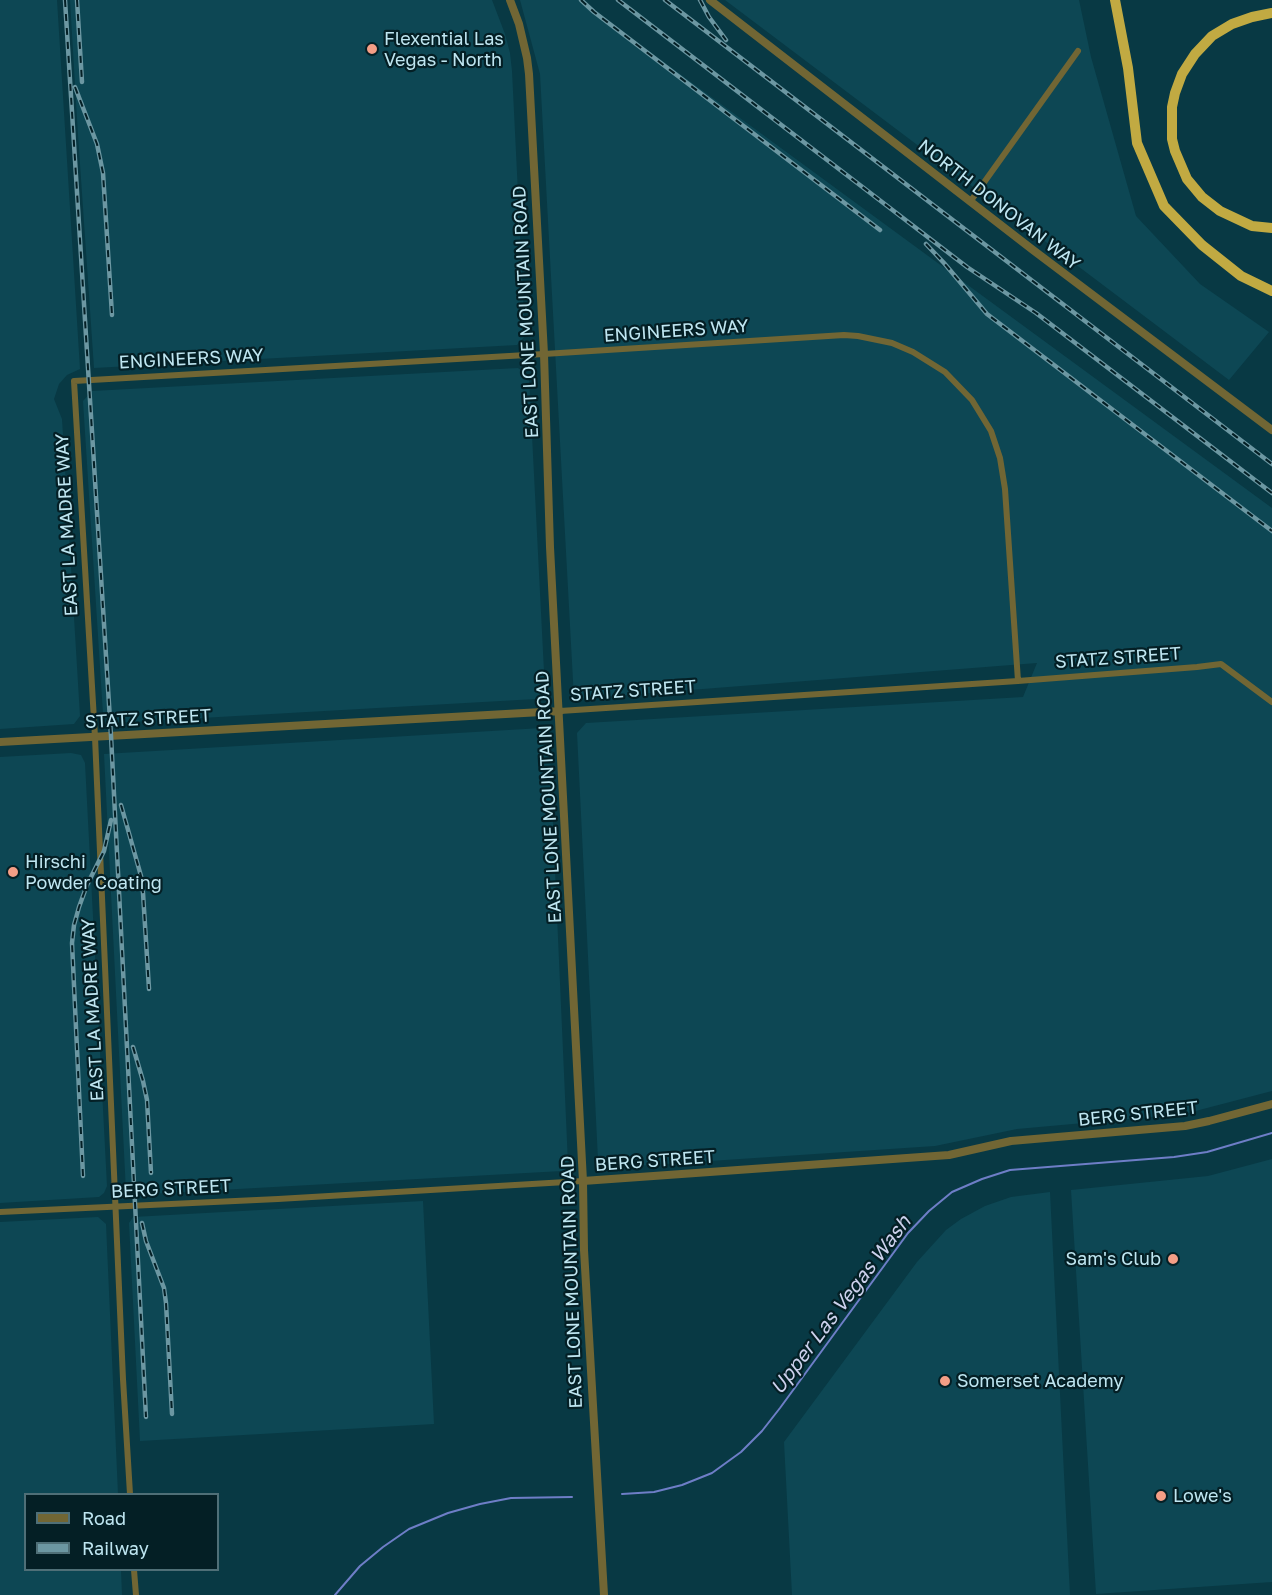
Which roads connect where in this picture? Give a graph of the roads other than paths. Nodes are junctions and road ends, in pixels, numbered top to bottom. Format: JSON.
{"nodes":[{"id":1,"x":510,"y":0,"type":"edge"},
{"id":2,"x":710,"y":0,"type":"edge"},
{"id":3,"x":1115,"y":0,"type":"edge"},
{"id":4,"x":1272,"y":14,"type":"edge"},
{"id":5,"x":1078,"y":51,"type":"dead end"},
{"id":6,"x":970,"y":201,"type":"junction"},
{"id":7,"x":1272,"y":228,"type":"edge"},
{"id":8,"x":1272,"y":291,"type":"edge"},
{"id":9,"x":544,"y":354,"type":"junction"},
{"id":10,"x":74,"y":381,"type":"joint"},
{"id":11,"x":1272,"y":430,"type":"edge"},
{"id":12,"x":1018,"y":681,"type":"junction"},
{"id":13,"x":1272,"y":702,"type":"edge"},
{"id":14,"x":560,"y":711,"type":"junction"},
{"id":15,"x":95,"y":736,"type":"junction"},
{"id":16,"x":0,"y":742,"type":"edge"},
{"id":17,"x":1272,"y":1104,"type":"edge"},
{"id":18,"x":583,"y":1181,"type":"junction"},
{"id":19,"x":116,"y":1206,"type":"junction"},
{"id":20,"x":0,"y":1212,"type":"edge"},
{"id":21,"x":130,"y":1493,"type":"edge"},
{"id":22,"x":134,"y":1571,"type":"edge"},
{"id":23,"x":136,"y":1595,"type":"edge"},
{"id":24,"x":604,"y":1595,"type":"edge"}],
"edges":[{"from":1,"to":9,"type":"street","name":"EAST LONE MOUNTAIN ROAD"},
{"from":2,"to":6,"type":"street","name":"NORTH DONOVAN WAY"},
{"from":3,"to":8,"type":"highway"},
{"from":4,"to":7,"type":"highway"},
{"from":5,"to":6,"type":"street"},
{"from":6,"to":11,"type":"street","name":"NORTH DONOVAN WAY"},
{"from":9,"to":10,"type":"street","name":"ENGINEERS WAY"},
{"from":9,"to":12,"type":"street","name":"ENGINEERS WAY"},
{"from":9,"to":14,"type":"street","name":"EAST LONE MOUNTAIN ROAD"},
{"from":10,"to":15,"type":"street","name":"EAST LA MADRE WAY"},
{"from":12,"to":13,"type":"street","name":"STATZ STREET"},
{"from":12,"to":14,"type":"street","name":"STATZ STREET"},
{"from":14,"to":15,"type":"street","name":"STATZ STREET"},
{"from":14,"to":18,"type":"street","name":"EAST LONE MOUNTAIN ROAD"},
{"from":15,"to":16,"type":"street","name":"STATZ STREET"},
{"from":15,"to":19,"type":"street","name":"EAST LA MADRE WAY"},
{"from":17,"to":18,"type":"street","name":"BERG STREET"},
{"from":18,"to":19,"type":"street","name":"BERG STREET"},
{"from":18,"to":24,"type":"street","name":"EAST LONE MOUNTAIN ROAD"},
{"from":19,"to":20,"type":"street","name":"BERG STREET"},
{"from":19,"to":21,"type":"street","name":"EAST LA MADRE WAY"},
{"from":22,"to":23,"type":"street"}]}
